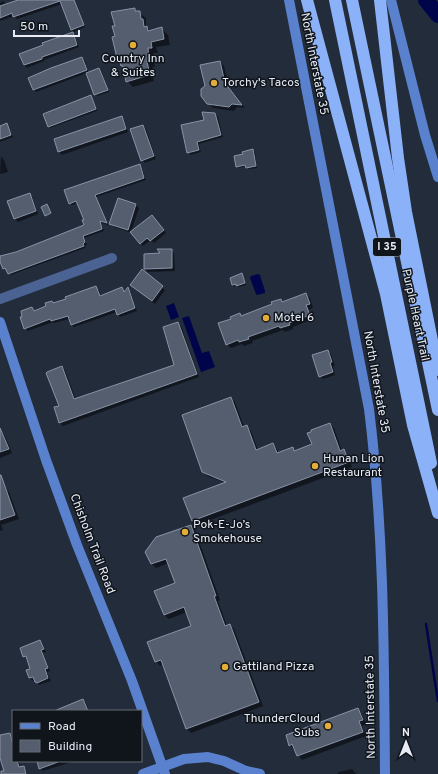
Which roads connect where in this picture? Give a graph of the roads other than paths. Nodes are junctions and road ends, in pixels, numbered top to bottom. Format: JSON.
{"nodes":[{"id":1,"x":289,"y":0,"type":"edge"},
{"id":2,"x":307,"y":0,"type":"edge"},
{"id":3,"x":335,"y":0,"type":"edge"},
{"id":4,"x":352,"y":0,"type":"edge"},
{"id":5,"x":380,"y":0,"type":"edge"},
{"id":6,"x":391,"y":0,"type":"edge"},
{"id":7,"x":438,"y":177,"type":"edge"},
{"id":8,"x":112,"y":258,"type":"dead end"},
{"id":9,"x":0,"y":299,"type":"edge"},
{"id":10,"x":0,"y":322,"type":"edge"},
{"id":11,"x":438,"y":370,"type":"edge"},
{"id":12,"x":438,"y":410,"type":"edge"},
{"id":13,"x":438,"y":495,"type":"edge"},
{"id":14,"x":438,"y":513,"type":"edge"},
{"id":15,"x":164,"y":770,"type":"edge"},
{"id":16,"x":247,"y":773,"type":"edge"},
{"id":17,"x":143,"y":774,"type":"edge"},
{"id":18,"x":260,"y":774,"type":"edge"},
{"id":19,"x":385,"y":774,"type":"edge"}],
"edges":[{"from":1,"to":19,"type":"main road","name":"North Interstate 35"},
{"from":2,"to":14,"type":"highway"},
{"from":3,"to":13,"type":"highway","name":"Purple Heart Trail","number":"I 35"},
{"from":4,"to":12,"type":"highway","name":"Purple Heart Trail","number":"I 35"},
{"from":5,"to":11,"type":"highway"},
{"from":6,"to":7,"type":"main road"},
{"from":8,"to":9,"type":"street"},
{"from":10,"to":15,"type":"main road","name":"Chisholm Trail Road"},
{"from":15,"to":16,"type":"main road"},
{"from":15,"to":17,"type":"main road"},
{"from":16,"to":18,"type":"main road"}]}
